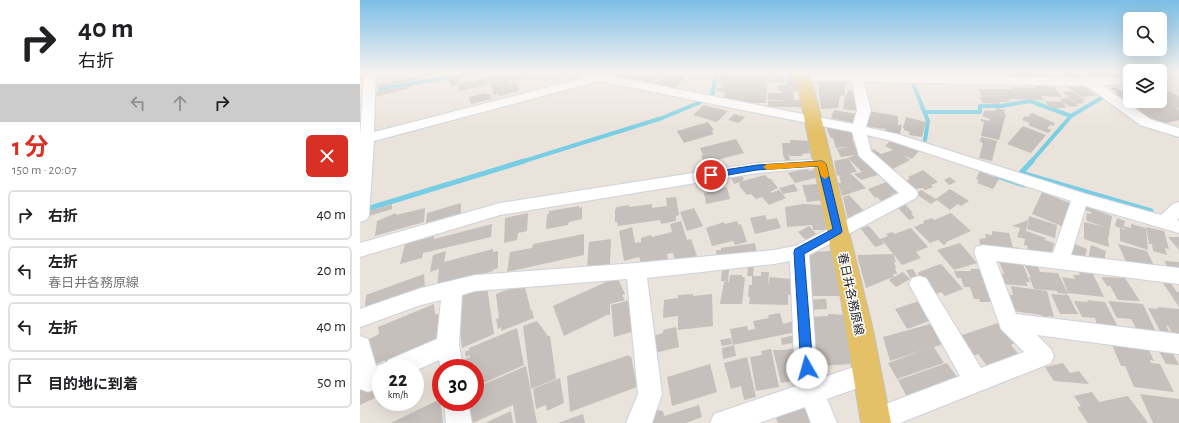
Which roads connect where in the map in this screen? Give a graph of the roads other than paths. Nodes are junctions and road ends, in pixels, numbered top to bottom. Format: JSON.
{"nodes":[{"id":1,"x":546,"y":92,"type":"edge"},
{"id":2,"x":671,"y":92,"type":"edge"},
{"id":3,"x":807,"y":92,"type":"edge"},
{"id":4,"x":860,"y":92,"type":"edge"},
{"id":5,"x":1103,"y":92,"type":"edge"},
{"id":6,"x":364,"y":96,"type":"edge"},
{"id":7,"x":814,"y":119,"type":"junction"},
{"id":8,"x":858,"y":129,"type":"junction"},
{"id":9,"x":1179,"y":133,"type":"edge"},
{"id":10,"x":364,"y":139,"type":"edge"},
{"id":11,"x":822,"y":164,"type":"junction"},
{"id":12,"x":1080,"y":198,"type":"junction"},
{"id":13,"x":1179,"y":208,"type":"edge"},
{"id":14,"x":360,"y":216,"type":"edge"},
{"id":15,"x":1172,"y":225,"type":"edge"},
{"id":16,"x":838,"y":231,"type":"junction"},
{"id":17,"x":360,"y":250,"type":"edge"},
{"id":18,"x":799,"y":252,"type":"junction"},
{"id":19,"x":1060,"y":261,"type":"junction"},
{"id":20,"x":636,"y":271,"type":"junction"},
{"id":21,"x":1179,"y":276,"type":"edge"},
{"id":22,"x":919,"y":284,"type":"dead end"},
{"id":23,"x":452,"y":289,"type":"junction"},
{"id":24,"x":360,"y":318,"type":"edge"},
{"id":25,"x":1009,"y":322,"type":"junction"},
{"id":26,"x":1179,"y":344,"type":"edge"},
{"id":27,"x":448,"y":345,"type":"junction"},
{"id":28,"x":360,"y":346,"type":"edge"},
{"id":29,"x":416,"y":359,"type":"edge"},
{"id":30,"x":450,"y":359,"type":"edge"},
{"id":31,"x":869,"y":373,"type":"junction"},
{"id":32,"x":372,"y":378,"type":"edge"},
{"id":33,"x":976,"y":382,"type":"junction"},
{"id":34,"x":812,"y":393,"type":"junction"},
{"id":35,"x":457,"y":411,"type":"edge"},
{"id":36,"x":876,"y":421,"type":"edge"},
{"id":37,"x":459,"y":423,"type":"edge"},
{"id":38,"x":639,"y":423,"type":"edge"},
{"id":39,"x":723,"y":423,"type":"edge"},
{"id":40,"x":824,"y":423,"type":"edge"}],
"edges":[{"from":1,"to":10,"type":"street"},
{"from":2,"to":7,"type":"street"},
{"from":3,"to":7,"type":"main road","name":"春日井各務原線"},
{"from":4,"to":8,"type":"street"},
{"from":5,"to":9,"type":"street"},
{"from":6,"to":10,"type":"street"},
{"from":7,"to":8,"type":"street"},
{"from":7,"to":11,"type":"main road","name":"春日井各務原線"},
{"from":8,"to":12,"type":"street"},
{"from":8,"to":16,"type":"street"},
{"from":10,"to":14,"type":"street"},
{"from":11,"to":16,"type":"main road","name":"春日井各務原線"},
{"from":11,"to":17,"type":"street"},
{"from":12,"to":15,"type":"street"},
{"from":12,"to":19,"type":"street"},
{"from":13,"to":15,"type":"street"},
{"from":16,"to":18,"type":"street"},
{"from":16,"to":31,"type":"main road","name":"春日井各務原線"},
{"from":18,"to":20,"type":"street"},
{"from":18,"to":34,"type":"street"},
{"from":19,"to":21,"type":"street"},
{"from":19,"to":25,"type":"street"},
{"from":20,"to":23,"type":"street"},
{"from":20,"to":38,"type":"street"},
{"from":22,"to":33,"type":"street"},
{"from":23,"to":24,"type":"street"},
{"from":23,"to":27,"type":"street"},
{"from":25,"to":26,"type":"street"},
{"from":25,"to":33,"type":"street"},
{"from":27,"to":29,"type":"street"},
{"from":27,"to":30,"type":"street"},
{"from":28,"to":32,"type":"street"},
{"from":31,"to":34,"type":"street"},
{"from":31,"to":36,"type":"main road","name":"春日井各務原線"},
{"from":33,"to":36,"type":"street"},
{"from":34,"to":39,"type":"street"},
{"from":34,"to":40,"type":"street"},
{"from":35,"to":37,"type":"street"}]}
